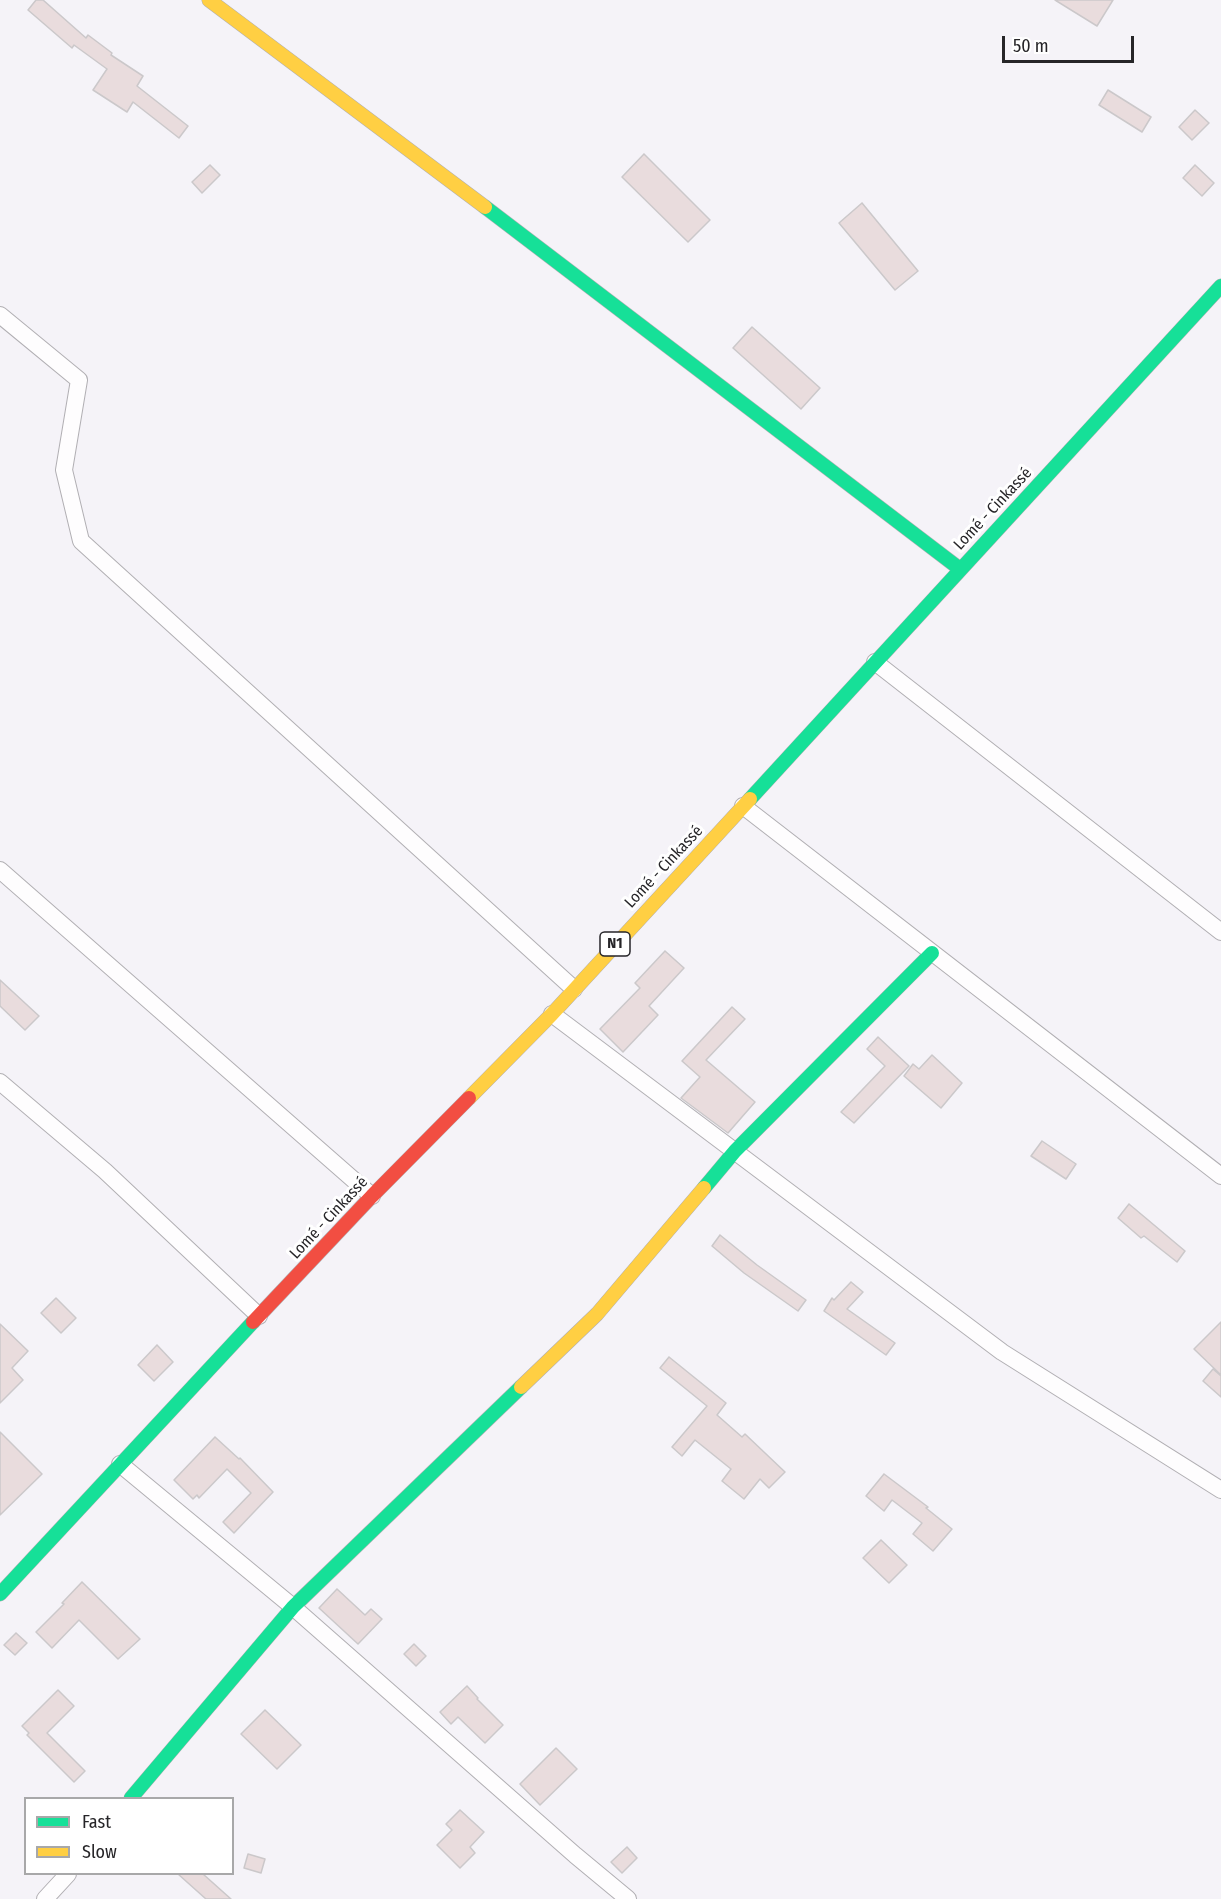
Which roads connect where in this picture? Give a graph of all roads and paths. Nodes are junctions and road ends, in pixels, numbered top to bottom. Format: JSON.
{"nodes":[{"id":1,"x":209,"y":0,"type":"edge"},
{"id":2,"x":1221,"y":286,"type":"edge"},
{"id":3,"x":0,"y":315,"type":"edge"},
{"id":4,"x":960,"y":569,"type":"junction"},
{"id":5,"x":875,"y":662,"type":"junction"},
{"id":6,"x":742,"y":806,"type":"junction"},
{"id":7,"x":0,"y":870,"type":"edge"},
{"id":8,"x":1221,"y":932,"type":"edge"},
{"id":9,"x":932,"y":952,"type":"junction"},
{"id":10,"x":574,"y":989,"type":"junction"},
{"id":11,"x":552,"y":1014,"type":"junction"},
{"id":12,"x":0,"y":1082,"type":"edge"},
{"id":13,"x":735,"y":1151,"type":"junction"},
{"id":14,"x":1221,"y":1176,"type":"edge"},
{"id":15,"x":372,"y":1196,"type":"junction"},
{"id":16,"x":259,"y":1316,"type":"junction"},
{"id":17,"x":120,"y":1464,"type":"junction"},
{"id":18,"x":1221,"y":1490,"type":"edge"},
{"id":19,"x":0,"y":1594,"type":"edge"},
{"id":20,"x":293,"y":1607,"type":"junction"},
{"id":21,"x":132,"y":1797,"type":"edge"},
{"id":22,"x":67,"y":1875,"type":"edge"},
{"id":23,"x":45,"y":1899,"type":"edge"},
{"id":24,"x":628,"y":1899,"type":"edge"}],
"edges":[{"from":1,"to":4,"type":"main road"},
{"from":2,"to":4,"type":"main road","name":"Lomé - Cinkassé","number":"N1"},
{"from":3,"to":10,"type":"street"},
{"from":4,"to":5,"type":"main road","name":"Lomé - Cinkassé","number":"N1"},
{"from":5,"to":6,"type":"main road","name":"Lomé - Cinkassé","number":"N1"},
{"from":5,"to":8,"type":"street"},
{"from":6,"to":9,"type":"street"},
{"from":6,"to":10,"type":"main road","name":"Lomé - Cinkassé","number":"N1"},
{"from":7,"to":15,"type":"street"},
{"from":9,"to":13,"type":"main road"},
{"from":9,"to":14,"type":"street"},
{"from":10,"to":11,"type":"main road","name":"Lomé - Cinkassé","number":"N1"},
{"from":11,"to":13,"type":"street"},
{"from":11,"to":15,"type":"main road","name":"Lomé - Cinkassé","number":"N1"},
{"from":12,"to":16,"type":"street"},
{"from":13,"to":18,"type":"street"},
{"from":13,"to":20,"type":"main road"},
{"from":15,"to":16,"type":"main road","name":"Lomé - Cinkassé","number":"N1"},
{"from":16,"to":17,"type":"main road","name":"Lomé - Cinkassé","number":"N1"},
{"from":17,"to":19,"type":"main road","name":"Lomé - Cinkassé","number":"N1"},
{"from":17,"to":20,"type":"street"},
{"from":20,"to":21,"type":"main road"},
{"from":20,"to":24,"type":"street"},
{"from":22,"to":23,"type":"street"}]}
